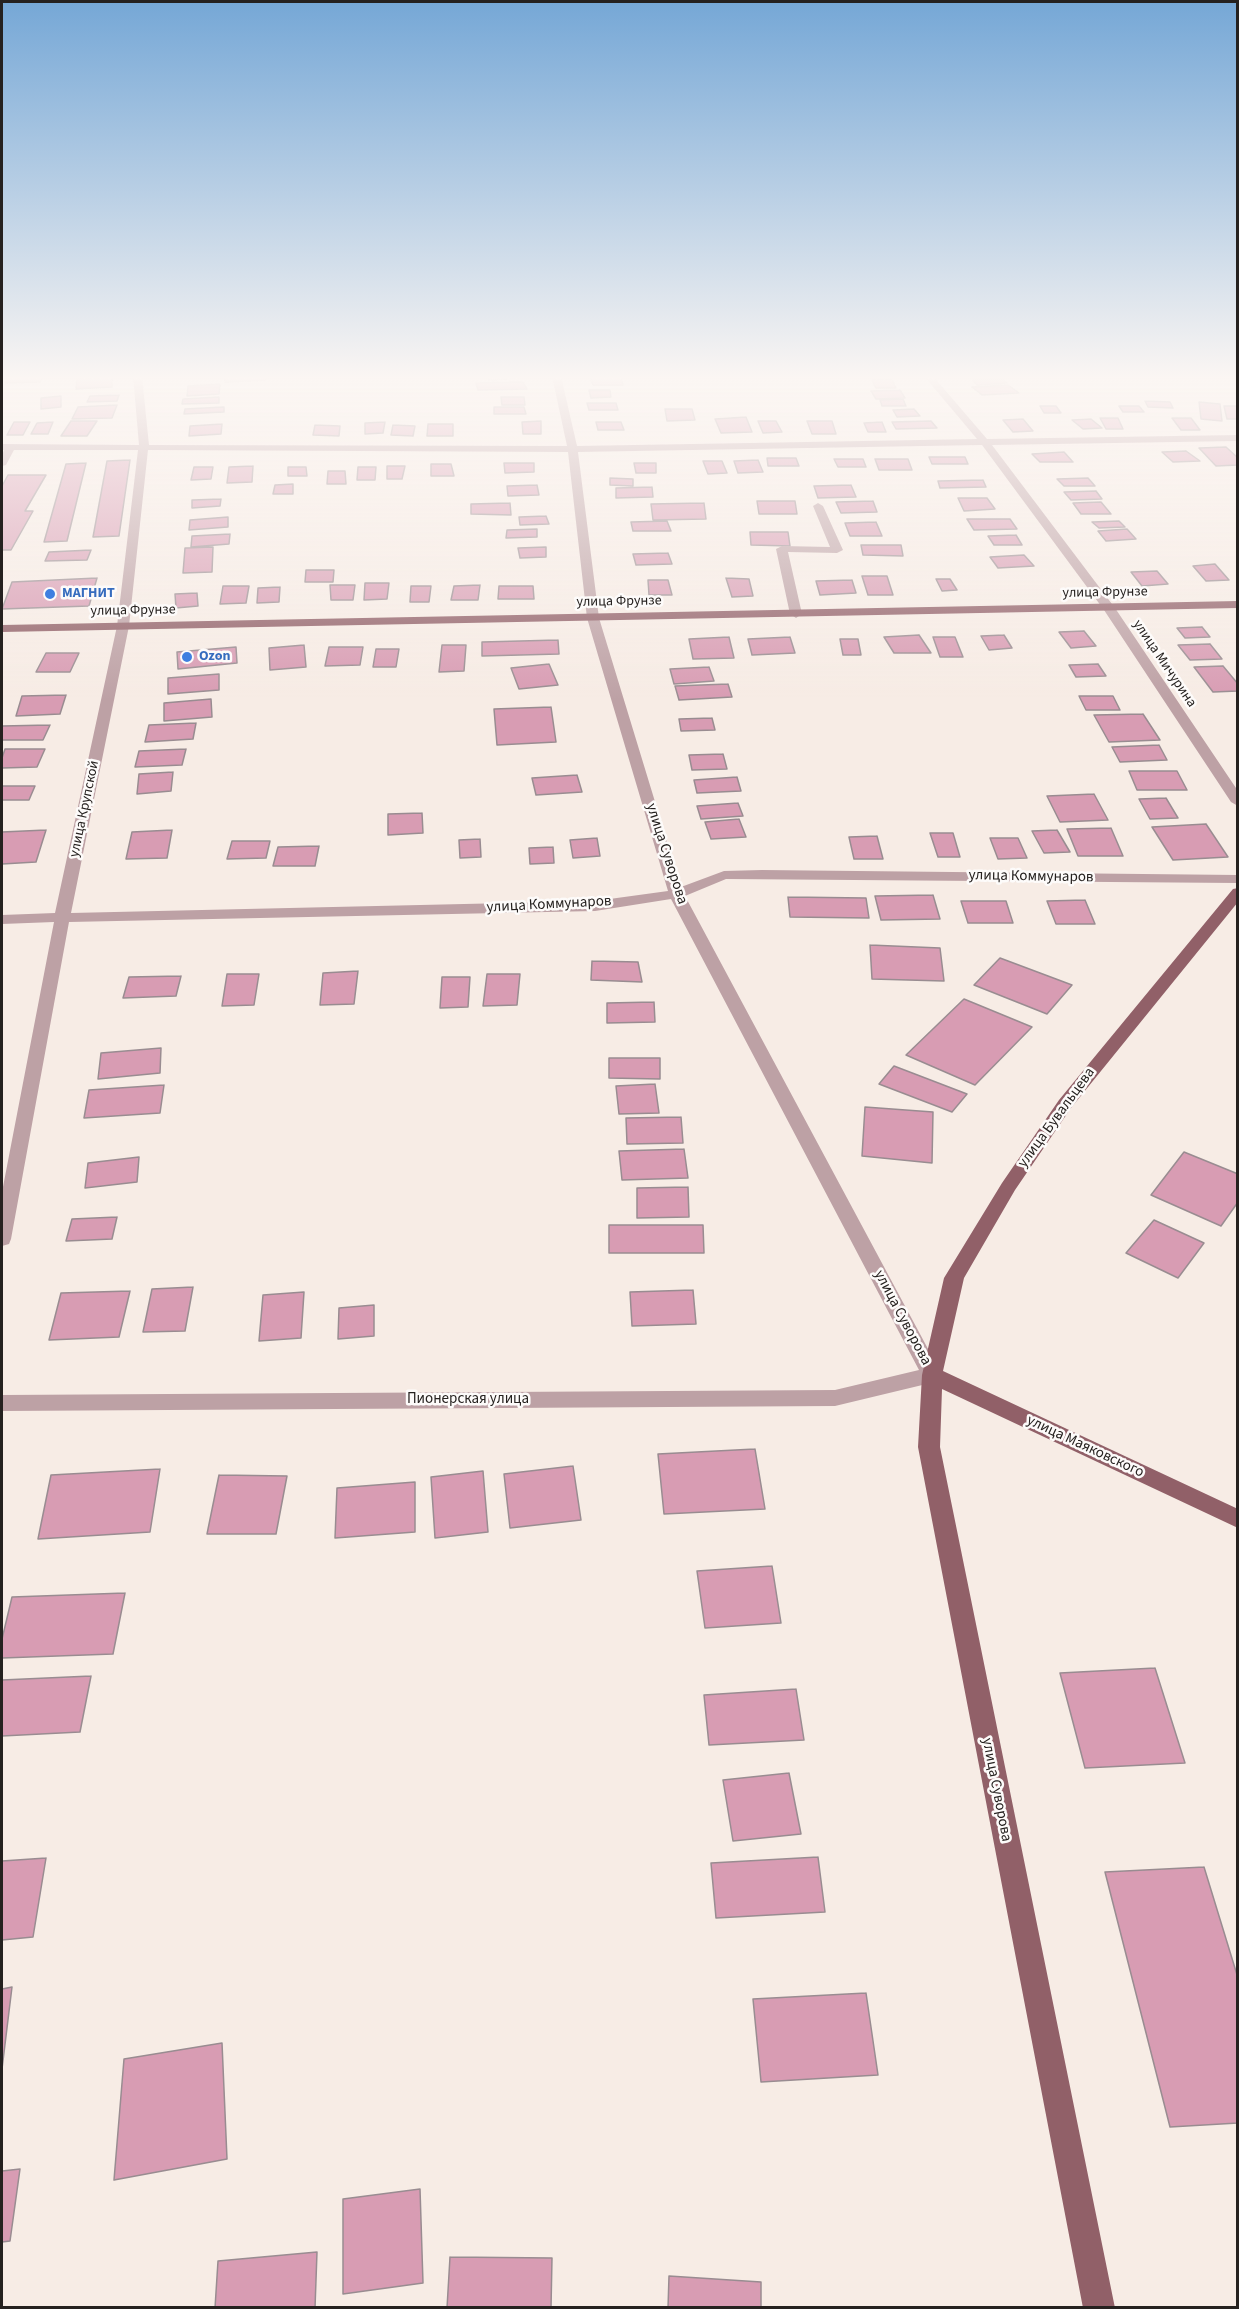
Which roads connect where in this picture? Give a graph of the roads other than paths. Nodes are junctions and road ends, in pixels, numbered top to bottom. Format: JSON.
{"nodes":[{"id":1,"x":140,"y":484,"type":"edge"},
{"id":2,"x":577,"y":484,"type":"edge"},
{"id":3,"x":1015,"y":484,"type":"edge"},
{"id":4,"x":818,"y":506,"type":"dead end"},
{"id":5,"x":1238,"y":604,"type":"edge"},
{"id":6,"x":1108,"y":608,"type":"junction"},
{"id":7,"x":796,"y":614,"type":"junction"},
{"id":8,"x":593,"y":618,"type":"junction"},
{"id":9,"x":123,"y":626,"type":"junction"},
{"id":10,"x":2,"y":629,"type":"edge"},
{"id":11,"x":1238,"y":802,"type":"edge"},
{"id":12,"x":1238,"y":879,"type":"edge"},
{"id":13,"x":1238,"y":892,"type":"edge"},
{"id":14,"x":676,"y":894,"type":"junction"},
{"id":15,"x":62,"y":918,"type":"junction"},
{"id":16,"x":2,"y":919,"type":"edge"},
{"id":17,"x":2,"y":1239,"type":"edge"},
{"id":18,"x":932,"y":1375,"type":"junction"},
{"id":19,"x":2,"y":1403,"type":"edge"},
{"id":20,"x":1238,"y":1519,"type":"edge"},
{"id":21,"x":1099,"y":2307,"type":"edge"}],
"edges":[{"from":1,"to":9,"type":"street","name":"улица Крупской"},
{"from":2,"to":8,"type":"street","name":"улица Суворова"},
{"from":3,"to":6,"type":"street","name":"улица Мичурина"},
{"from":4,"to":7,"type":"street"},
{"from":5,"to":6,"type":"main road","name":"улица Фрунзе"},
{"from":6,"to":7,"type":"main road","name":"улица Фрунзе"},
{"from":6,"to":11,"type":"street","name":"улица Мичурина"},
{"from":7,"to":8,"type":"main road","name":"улица Фрунзе"},
{"from":8,"to":9,"type":"main road","name":"улица Фрунзе"},
{"from":8,"to":14,"type":"street","name":"улица Суворова"},
{"from":9,"to":10,"type":"main road","name":"улица Фрунзе"},
{"from":9,"to":15,"type":"street","name":"улица Крупской"},
{"from":12,"to":14,"type":"street","name":"улица Коммунаров"},
{"from":13,"to":18,"type":"main road","name":"улица Бувальцева"},
{"from":14,"to":15,"type":"street","name":"улица Коммунаров"},
{"from":14,"to":18,"type":"street","name":"улица Суворова"},
{"from":15,"to":16,"type":"street","name":"улица Коммунаров"},
{"from":15,"to":17,"type":"street","name":"улица Крупской"},
{"from":18,"to":19,"type":"street","name":"Пионерская улица"},
{"from":18,"to":20,"type":"main road","name":"улица Маяковского"},
{"from":18,"to":21,"type":"main road","name":"улица Суворова"}]}
